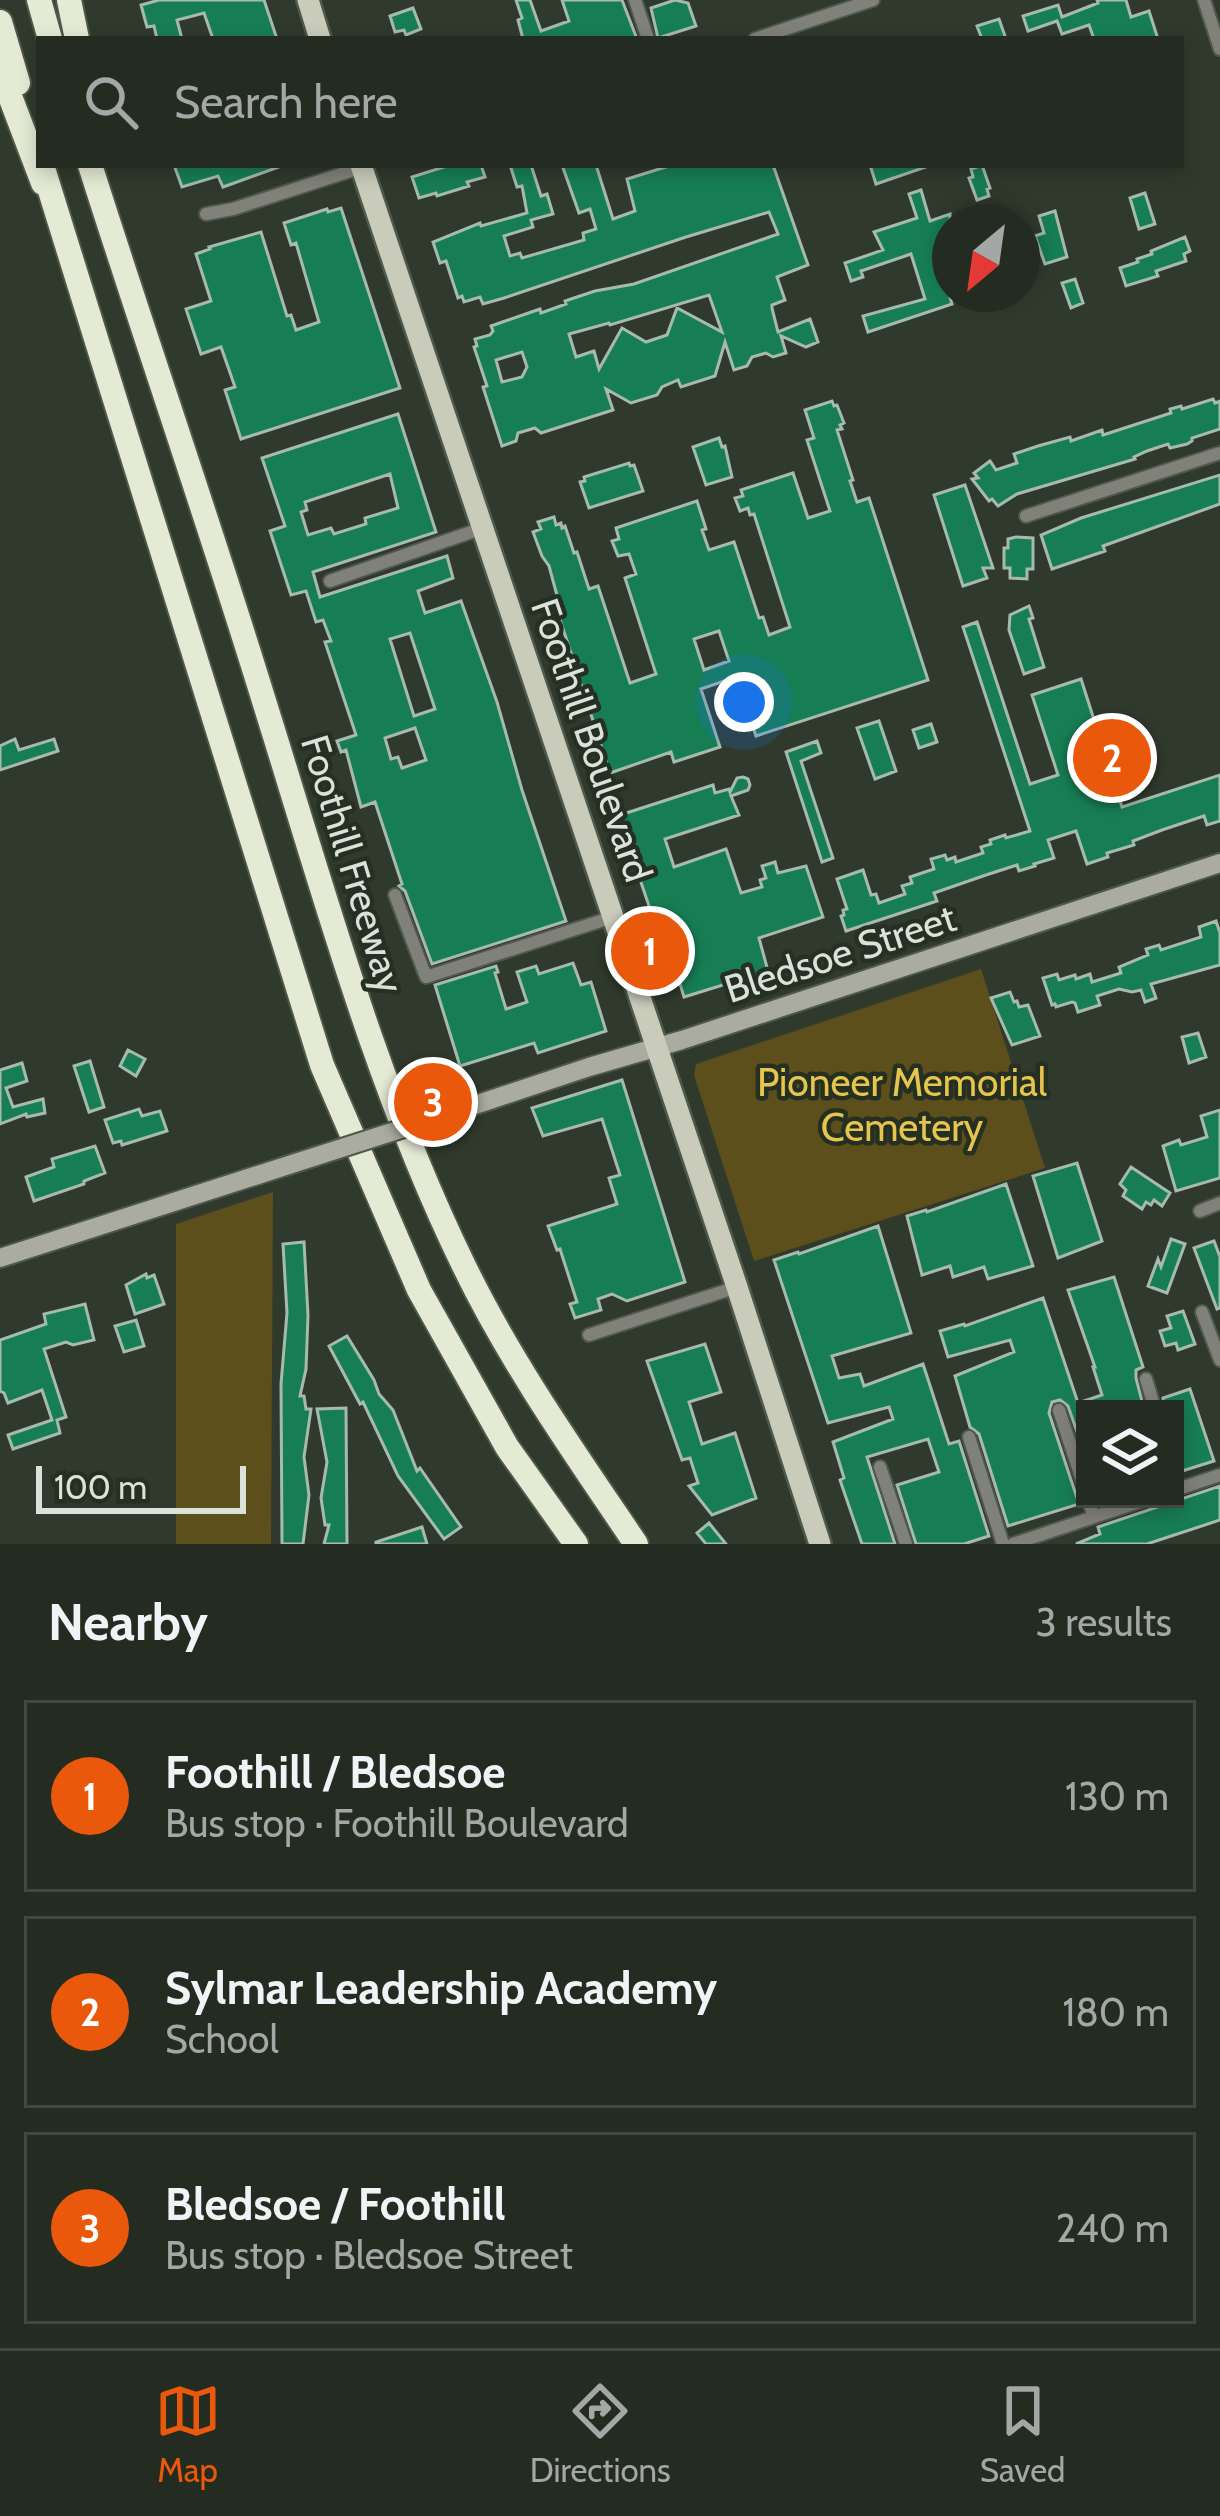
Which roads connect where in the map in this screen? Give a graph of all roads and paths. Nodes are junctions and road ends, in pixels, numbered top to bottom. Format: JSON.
{"nodes":[{"id":1,"x":39,"y":0,"type":"edge"},
{"id":2,"x":69,"y":0,"type":"edge"},
{"id":3,"x":308,"y":0,"type":"edge"},
{"id":4,"x":635,"y":0,"type":"edge"},
{"id":5,"x":873,"y":0,"type":"edge"},
{"id":6,"x":1204,"y":0,"type":"edge"},
{"id":7,"x":0,"y":22,"type":"edge"},
{"id":8,"x":49,"y":36,"type":"edge"},
{"id":9,"x":76,"y":36,"type":"edge"},
{"id":10,"x":319,"y":36,"type":"edge"},
{"id":11,"x":647,"y":36,"type":"edge"},
{"id":12,"x":764,"y":36,"type":"edge"},
{"id":13,"x":1220,"y":49,"type":"edge"},
{"id":14,"x":0,"y":70,"type":"edge"},
{"id":15,"x":36,"y":144,"type":"edge"},
{"id":16,"x":36,"y":165,"type":"edge"},
{"id":17,"x":37,"y":168,"type":"edge"},
{"id":18,"x":43,"y":168,"type":"edge"},
{"id":19,"x":91,"y":168,"type":"edge"},
{"id":20,"x":101,"y":168,"type":"edge"},
{"id":21,"x":358,"y":168,"type":"edge"},
{"id":22,"x":365,"y":168,"type":"edge"},
{"id":23,"x":101,"y":199,"type":"junction"},
{"id":24,"x":206,"y":214,"type":"dead end"},
{"id":25,"x":67,"y":247,"type":"junction"},
{"id":26,"x":1220,"y":452,"type":"edge"},
{"id":27,"x":1026,"y":516,"type":"dead end"},
{"id":28,"x":483,"y":528,"type":"junction"},
{"id":29,"x":330,"y":581,"type":"dead end"},
{"id":30,"x":1220,"y":863,"type":"edge"},
{"id":31,"x":395,"y":895,"type":"dead end"},
{"id":32,"x":614,"y":917,"type":"junction"},
{"id":33,"x":655,"y":1048,"type":"junction"},
{"id":34,"x":1220,"y":1203,"type":"edge"},
{"id":35,"x":1200,"y":1211,"type":"dead end"},
{"id":36,"x":0,"y":1258,"type":"edge"},
{"id":37,"x":737,"y":1287,"type":"junction"},
{"id":38,"x":1202,"y":1312,"type":"dead end"},
{"id":39,"x":589,"y":1335,"type":"dead end"},
{"id":40,"x":1220,"y":1360,"type":"edge"},
{"id":41,"x":1146,"y":1379,"type":"dead end"},
{"id":42,"x":1152,"y":1400,"type":"edge"},
{"id":43,"x":1059,"y":1410,"type":"dead end"},
{"id":44,"x":969,"y":1437,"type":"dead end"},
{"id":45,"x":1076,"y":1462,"type":"edge"},
{"id":46,"x":880,"y":1467,"type":"dead end"},
{"id":47,"x":1220,"y":1475,"type":"edge"},
{"id":48,"x":1184,"y":1487,"type":"edge"},
{"id":49,"x":1091,"y":1508,"type":"edge"},
{"id":50,"x":1121,"y":1508,"type":"edge"},
{"id":51,"x":1094,"y":1517,"type":"junction"},
{"id":52,"x":576,"y":1544,"type":"edge"},
{"id":53,"x":636,"y":1544,"type":"edge"},
{"id":54,"x":820,"y":1544,"type":"edge"},
{"id":55,"x":906,"y":1544,"type":"edge"},
{"id":56,"x":1003,"y":1544,"type":"edge"},
{"id":57,"x":1013,"y":1544,"type":"edge"}],
"edges":[{"from":1,"to":8,"type":"highway"},
{"from":2,"to":9,"type":"highway"},
{"from":3,"to":10,"type":"main road"},
{"from":4,"to":11,"type":"street"},
{"from":5,"to":12,"type":"street"},
{"from":6,"to":13,"type":"street"},
{"from":7,"to":15,"type":"highway"},
{"from":14,"to":16,"type":"highway"},
{"from":17,"to":25,"type":"highway"},
{"from":18,"to":25,"type":"highway"},
{"from":19,"to":23,"type":"highway","name":"Foothill Freeway"},
{"from":20,"to":23,"type":"highway"},
{"from":21,"to":24,"type":"street"},
{"from":22,"to":28,"type":"main road","name":"Foothill Boulevard"},
{"from":23,"to":53,"type":"highway","name":"Foothill Freeway"},
{"from":25,"to":52,"type":"highway"},
{"from":26,"to":27,"type":"street"},
{"from":28,"to":29,"type":"street"},
{"from":28,"to":32,"type":"main road","name":"Foothill Boulevard"},
{"from":30,"to":33,"type":"street","name":"Bledsoe Street"},
{"from":31,"to":32,"type":"street"},
{"from":32,"to":33,"type":"main road","name":"Foothill Boulevard"},
{"from":33,"to":36,"type":"street","name":"Bledsoe Street","bridge":true},
{"from":33,"to":37,"type":"main road","name":"Foothill Boulevard"},
{"from":34,"to":35,"type":"street"},
{"from":37,"to":39,"type":"street"},
{"from":37,"to":54,"type":"main road","name":"Foothill Boulevard"},
{"from":38,"to":40,"type":"street"},
{"from":41,"to":42,"type":"street"},
{"from":43,"to":45,"type":"street"},
{"from":44,"to":56,"type":"street"},
{"from":46,"to":55,"type":"street"},
{"from":47,"to":48,"type":"street"},
{"from":49,"to":51,"type":"street"},
{"from":50,"to":51,"type":"street"},
{"from":51,"to":57,"type":"street"}]}
